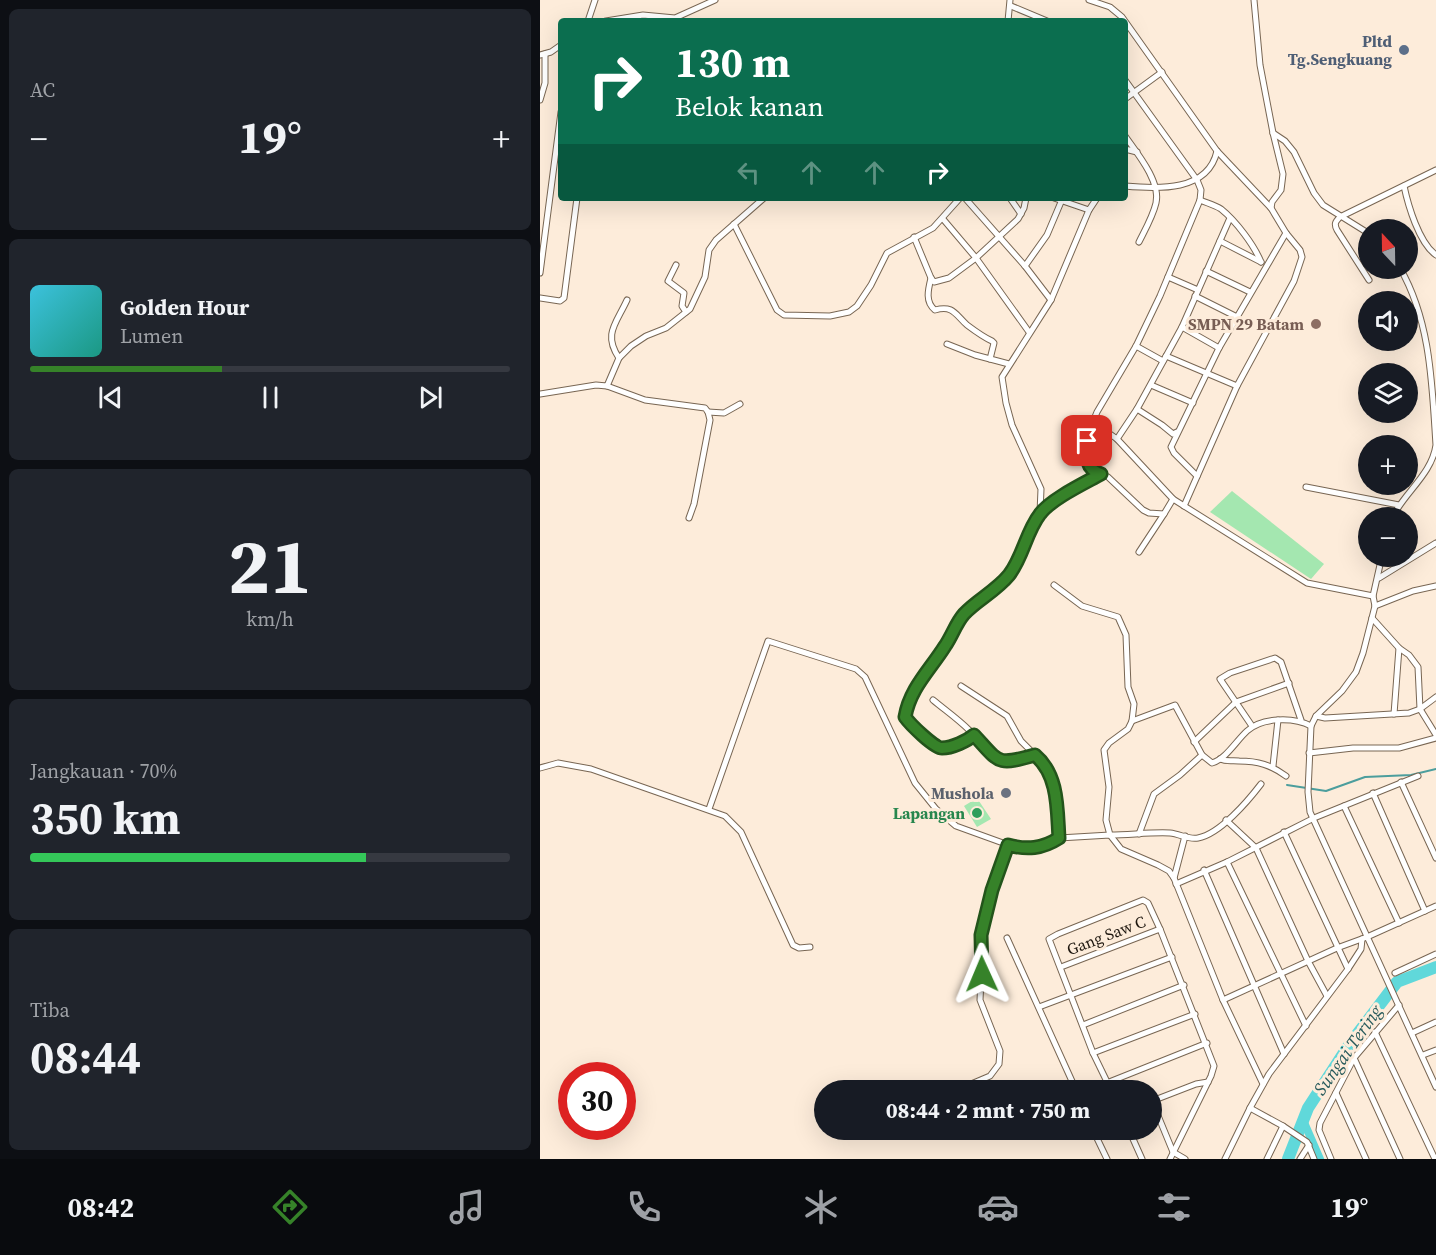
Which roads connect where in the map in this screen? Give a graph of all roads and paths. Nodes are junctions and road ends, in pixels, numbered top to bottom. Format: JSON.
{"nodes":[{"id":1,"x":596,"y":0,"type":"edge"},
{"id":2,"x":715,"y":0,"type":"edge"},
{"id":3,"x":1089,"y":0,"type":"edge"},
{"id":4,"x":1254,"y":0,"type":"edge"},
{"id":5,"x":706,"y":2,"type":"edge"},
{"id":6,"x":1010,"y":3,"type":"edge"},
{"id":7,"x":589,"y":18,"type":"edge"},
{"id":8,"x":624,"y":18,"type":"edge"},
{"id":9,"x":668,"y":18,"type":"edge"},
{"id":10,"x":678,"y":18,"type":"edge"},
{"id":11,"x":1008,"y":18,"type":"edge"},
{"id":12,"x":1041,"y":18,"type":"edge"},
{"id":13,"x":1123,"y":18,"type":"edge"},
{"id":14,"x":1128,"y":24,"type":"edge"},
{"id":15,"x":545,"y":54,"type":"edge"},
{"id":16,"x":1162,"y":72,"type":"junction"},
{"id":17,"x":1128,"y":84,"type":"edge"},
{"id":18,"x":1134,"y":93,"type":"junction"},
{"id":19,"x":1128,"y":97,"type":"edge"},
{"id":20,"x":540,"y":100,"type":"edge"},
{"id":21,"x":1273,"y":134,"type":"junction"},
{"id":22,"x":558,"y":135,"type":"edge"},
{"id":23,"x":1128,"y":140,"type":"edge"},
{"id":24,"x":1128,"y":150,"type":"edge"},
{"id":25,"x":1217,"y":151,"type":"junction"},
{"id":26,"x":1137,"y":152,"type":"junction"},
{"id":27,"x":1436,"y":170,"type":"edge"},
{"id":28,"x":1197,"y":180,"type":"junction"},
{"id":29,"x":1128,"y":186,"type":"edge"},
{"id":30,"x":1156,"y":186,"type":"junction"},
{"id":31,"x":1404,"y":186,"type":"junction"},
{"id":32,"x":1200,"y":200,"type":"junction"},
{"id":33,"x":577,"y":201,"type":"edge"},
{"id":34,"x":761,"y":201,"type":"edge"},
{"id":35,"x":958,"y":201,"type":"edge"},
{"id":36,"x":969,"y":201,"type":"edge"},
{"id":37,"x":1012,"y":201,"type":"edge"},
{"id":38,"x":1025,"y":201,"type":"edge"},
{"id":39,"x":1095,"y":201,"type":"edge"},
{"id":40,"x":1060,"y":202,"type":"joint"},
{"id":41,"x":1271,"y":208,"type":"junction"},
{"id":42,"x":1089,"y":210,"type":"junction"},
{"id":43,"x":1021,"y":214,"type":"junction"},
{"id":44,"x":1340,"y":217,"type":"junction"},
{"id":45,"x":1230,"y":218,"type":"junction"},
{"id":46,"x":943,"y":219,"type":"junction"},
{"id":47,"x":734,"y":224,"type":"junction"},
{"id":48,"x":1358,"y":227,"type":"edge"},
{"id":49,"x":1286,"y":233,"type":"junction"},
{"id":50,"x":999,"y":236,"type":"junction"},
{"id":51,"x":914,"y":237,"type":"junction"},
{"id":52,"x":1139,"y":242,"type":"dead end"},
{"id":53,"x":1220,"y":242,"type":"junction"},
{"id":54,"x":1436,"y":255,"type":"edge"},
{"id":55,"x":976,"y":258,"type":"junction"},
{"id":56,"x":1264,"y":263,"type":"junction"},
{"id":57,"x":676,"y":265,"type":"dead end"},
{"id":58,"x":1025,"y":266,"type":"junction"},
{"id":59,"x":1206,"y":271,"type":"junction"},
{"id":60,"x":540,"y":273,"type":"edge"},
{"id":61,"x":1168,"y":277,"type":"junction"},
{"id":62,"x":931,"y":278,"type":"junction"},
{"id":63,"x":1405,"y":279,"type":"edge"},
{"id":64,"x":1369,"y":280,"type":"dead end"},
{"id":65,"x":1250,"y":292,"type":"junction"},
{"id":66,"x":1197,"y":293,"type":"junction"},
{"id":67,"x":540,"y":298,"type":"edge"},
{"id":68,"x":627,"y":300,"type":"dead end"},
{"id":69,"x":1051,"y":300,"type":"junction"},
{"id":70,"x":686,"y":312,"type":"junction"},
{"id":71,"x":1236,"y":317,"type":"junction"},
{"id":72,"x":1182,"y":327,"type":"junction"},
{"id":73,"x":1029,"y":332,"type":"junction"},
{"id":74,"x":947,"y":344,"type":"dead end"},
{"id":75,"x":1136,"y":346,"type":"junction"},
{"id":76,"x":1219,"y":348,"type":"junction"},
{"id":77,"x":1436,"y":351,"type":"edge"},
{"id":78,"x":1429,"y":353,"type":"junction"},
{"id":79,"x":619,"y":358,"type":"junction"},
{"id":80,"x":990,"y":359,"type":"junction"},
{"id":81,"x":1164,"y":359,"type":"junction"},
{"id":82,"x":1009,"y":364,"type":"junction"},
{"id":83,"x":1207,"y":374,"type":"junction"},
{"id":84,"x":1150,"y":385,"type":"junction"},
{"id":85,"x":607,"y":386,"type":"junction"},
{"id":86,"x":1237,"y":386,"type":"junction"},
{"id":87,"x":540,"y":394,"type":"edge"},
{"id":88,"x":1193,"y":403,"type":"junction"},
{"id":89,"x":740,"y":404,"type":"dead end"},
{"id":90,"x":1137,"y":409,"type":"junction"},
{"id":91,"x":708,"y":412,"type":"junction"},
{"id":92,"x":1093,"y":422,"type":"junction"},
{"id":93,"x":1178,"y":430,"type":"junction"},
{"id":94,"x":1117,"y":439,"type":"junction"},
{"id":95,"x":1101,"y":474,"type":"junction"},
{"id":96,"x":1197,"y":476,"type":"junction"},
{"id":97,"x":1306,"y":487,"type":"dead end"},
{"id":98,"x":1173,"y":498,"type":"junction"},
{"id":99,"x":1399,"y":505,"type":"joint"},
{"id":100,"x":1184,"y":506,"type":"junction"},
{"id":101,"x":1040,"y":513,"type":"junction"},
{"id":102,"x":1164,"y":514,"type":"junction"},
{"id":103,"x":689,"y":518,"type":"dead end"},
{"id":104,"x":1436,"y":543,"type":"edge"},
{"id":105,"x":1139,"y":552,"type":"dead end"},
{"id":106,"x":1380,"y":567,"type":"edge"},
{"id":107,"x":1378,"y":579,"type":"junction"},
{"id":108,"x":1054,"y":585,"type":"dead end"},
{"id":109,"x":1436,"y":586,"type":"edge"},
{"id":110,"x":1373,"y":596,"type":"junction"},
{"id":111,"x":1375,"y":606,"type":"junction"},
{"id":112,"x":1372,"y":618,"type":"junction"},
{"id":113,"x":1399,"y":648,"type":"junction"},
{"id":114,"x":1289,"y":683,"type":"junction"},
{"id":115,"x":961,"y":686,"type":"dead end"},
{"id":116,"x":1436,"y":697,"type":"edge"},
{"id":117,"x":933,"y":700,"type":"dead end"},
{"id":118,"x":1236,"y":702,"type":"junction"},
{"id":119,"x":1420,"y":709,"type":"junction"},
{"id":120,"x":1394,"y":714,"type":"junction"},
{"id":121,"x":1316,"y":716,"type":"junction"},
{"id":122,"x":1278,"y":720,"type":"junction"},
{"id":123,"x":1300,"y":720,"type":"junction"},
{"id":124,"x":1132,"y":722,"type":"junction"},
{"id":125,"x":1252,"y":726,"type":"junction"},
{"id":126,"x":1311,"y":726,"type":"junction"},
{"id":127,"x":974,"y":735,"type":"junction"},
{"id":128,"x":1436,"y":737,"type":"edge"},
{"id":129,"x":1194,"y":742,"type":"junction"},
{"id":130,"x":1309,"y":753,"type":"junction"},
{"id":131,"x":1035,"y":755,"type":"junction"},
{"id":132,"x":1202,"y":755,"type":"junction"},
{"id":133,"x":1220,"y":759,"type":"junction"},
{"id":134,"x":1273,"y":766,"type":"junction"},
{"id":135,"x":540,"y":768,"type":"edge"},
{"id":136,"x":1286,"y":776,"type":"dead end"},
{"id":137,"x":1418,"y":776,"type":"dead end"},
{"id":138,"x":1401,"y":782,"type":"junction"},
{"id":139,"x":1261,"y":784,"type":"dead end"},
{"id":140,"x":1373,"y":793,"type":"junction"},
{"id":141,"x":1344,"y":806,"type":"junction"},
{"id":142,"x":709,"y":809,"type":"junction"},
{"id":143,"x":1314,"y":818,"type":"junction"},
{"id":144,"x":1226,"y":820,"type":"junction"},
{"id":145,"x":1284,"y":832,"type":"junction"},
{"id":146,"x":1139,"y":834,"type":"junction"},
{"id":147,"x":1110,"y":835,"type":"junction"},
{"id":148,"x":1185,"y":836,"type":"junction"},
{"id":149,"x":1059,"y":838,"type":"junction"},
{"id":150,"x":1008,"y":845,"type":"junction"},
{"id":151,"x":1256,"y":848,"type":"junction"},
{"id":152,"x":1436,"y":858,"type":"edge"},
{"id":153,"x":1227,"y":862,"type":"junction"},
{"id":154,"x":1204,"y":870,"type":"junction"},
{"id":155,"x":1175,"y":881,"type":"junction"},
{"id":156,"x":1436,"y":906,"type":"edge"},
{"id":157,"x":1425,"y":910,"type":"junction"},
{"id":158,"x":1399,"y":923,"type":"junction"},
{"id":159,"x":1160,"y":929,"type":"junction"},
{"id":160,"x":1364,"y":938,"type":"junction"},
{"id":161,"x":1007,"y":939,"type":"dead end"},
{"id":162,"x":810,"y":947,"type":"dead end"},
{"id":163,"x":1337,"y":948,"type":"junction"},
{"id":164,"x":1436,"y":954,"type":"edge"},
{"id":165,"x":1172,"y":957,"type":"junction"},
{"id":166,"x":1308,"y":960,"type":"junction"},
{"id":167,"x":1060,"y":967,"type":"junction"},
{"id":168,"x":1348,"y":969,"type":"junction"},
{"id":169,"x":1395,"y":973,"type":"dead end"},
{"id":170,"x":1282,"y":974,"type":"junction"},
{"id":171,"x":1184,"y":985,"type":"junction"},
{"id":172,"x":1254,"y":986,"type":"junction"},
{"id":173,"x":1071,"y":995,"type":"junction"},
{"id":174,"x":1328,"y":996,"type":"junction"},
{"id":175,"x":1223,"y":1000,"type":"junction"},
{"id":176,"x":1398,"y":1002,"type":"junction"},
{"id":177,"x":1040,"y":1007,"type":"junction"},
{"id":178,"x":1195,"y":1014,"type":"junction"},
{"id":179,"x":1436,"y":1022,"type":"edge"},
{"id":180,"x":1083,"y":1025,"type":"junction"},
{"id":181,"x":1306,"y":1026,"type":"junction"},
{"id":182,"x":1375,"y":1032,"type":"junction"},
{"id":183,"x":1412,"y":1032,"type":"junction"},
{"id":184,"x":1207,"y":1043,"type":"junction"},
{"id":185,"x":1436,"y":1050,"type":"edge"},
{"id":186,"x":1093,"y":1053,"type":"junction"},
{"id":187,"x":1284,"y":1054,"type":"junction"},
{"id":188,"x":1423,"y":1056,"type":"junction"},
{"id":189,"x":1354,"y":1058,"type":"junction"},
{"id":190,"x":982,"y":1080,"type":"edge"},
{"id":191,"x":1072,"y":1080,"type":"edge"},
{"id":192,"x":1106,"y":1080,"type":"edge"},
{"id":193,"x":1112,"y":1080,"type":"edge"},
{"id":194,"x":1208,"y":1082,"type":"junction"},
{"id":195,"x":1263,"y":1084,"type":"junction"},
{"id":196,"x":1436,"y":1087,"type":"edge"},
{"id":197,"x":1336,"y":1093,"type":"junction"},
{"id":198,"x":1162,"y":1097,"type":"edge"},
{"id":199,"x":1250,"y":1108,"type":"junction"},
{"id":200,"x":1162,"y":1125,"type":"edge"},
{"id":201,"x":1283,"y":1126,"type":"junction"},
{"id":202,"x":1098,"y":1140,"type":"edge"},
{"id":203,"x":1133,"y":1140,"type":"edge"},
{"id":204,"x":1308,"y":1144,"type":"junction"},
{"id":205,"x":1173,"y":1152,"type":"junction"},
{"id":206,"x":1107,"y":1159,"type":"edge"},
{"id":207,"x":1142,"y":1159,"type":"edge"},
{"id":208,"x":1170,"y":1159,"type":"edge"},
{"id":209,"x":1185,"y":1159,"type":"edge"},
{"id":210,"x":1225,"y":1159,"type":"edge"},
{"id":211,"x":1266,"y":1159,"type":"edge"},
{"id":212,"x":1300,"y":1159,"type":"edge"},
{"id":213,"x":1314,"y":1159,"type":"edge"},
{"id":214,"x":1331,"y":1159,"type":"edge"},
{"id":215,"x":1366,"y":1159,"type":"edge"},
{"id":216,"x":1400,"y":1159,"type":"edge"},
{"id":217,"x":1434,"y":1159,"type":"edge"}],
"edges":[{"from":1,"to":7,"type":"street"},
{"from":2,"to":5,"type":"street"},
{"from":3,"to":13,"type":"street"},
{"from":4,"to":21,"type":"street"},
{"from":5,"to":10,"type":"street"},
{"from":6,"to":11,"type":"street"},
{"from":6,"to":12,"type":"street"},
{"from":8,"to":9,"type":"street"},
{"from":14,"to":16,"type":"street"},
{"from":15,"to":20,"type":"street"},
{"from":16,"to":18,"type":"street"},
{"from":16,"to":25,"type":"street"},
{"from":17,"to":18,"type":"street"},
{"from":18,"to":19,"type":"street"},
{"from":18,"to":28,"type":"street"},
{"from":21,"to":41,"type":"street"},
{"from":21,"to":44,"type":"street"},
{"from":22,"to":60,"type":"street"},
{"from":23,"to":26,"type":"street"},
{"from":24,"to":26,"type":"street"},
{"from":25,"to":28,"type":"street"},
{"from":25,"to":41,"type":"street"},
{"from":26,"to":30,"type":"street"},
{"from":27,"to":31,"type":"street"},
{"from":28,"to":30,"type":"street"},
{"from":28,"to":32,"type":"street"},
{"from":29,"to":30,"type":"street"},
{"from":30,"to":52,"type":"street"},
{"from":31,"to":44,"type":"street"},
{"from":31,"to":54,"type":"street"},
{"from":32,"to":45,"type":"street"},
{"from":32,"to":61,"type":"street"},
{"from":33,"to":67,"type":"street"},
{"from":34,"to":47,"type":"street"},
{"from":35,"to":46,"type":"street"},
{"from":36,"to":50,"type":"street"},
{"from":37,"to":43,"type":"street"},
{"from":38,"to":43,"type":"street"},
{"from":39,"to":42,"type":"street"},
{"from":40,"to":42,"type":"street"},
{"from":40,"to":58,"type":"street"},
{"from":41,"to":49,"type":"street"},
{"from":42,"to":69,"type":"street"},
{"from":43,"to":50,"type":"street"},
{"from":44,"to":48,"type":"street"},
{"from":44,"to":64,"type":"street"},
{"from":45,"to":53,"type":"street"},
{"from":45,"to":56,"type":"street"},
{"from":46,"to":51,"type":"street"},
{"from":46,"to":55,"type":"street"},
{"from":47,"to":51,"type":"street"},
{"from":47,"to":70,"type":"street"},
{"from":49,"to":56,"type":"street"},
{"from":49,"to":86,"type":"street"},
{"from":50,"to":55,"type":"street"},
{"from":50,"to":58,"type":"street"},
{"from":51,"to":62,"type":"street"},
{"from":53,"to":56,"type":"street"},
{"from":53,"to":59,"type":"street"},
{"from":55,"to":62,"type":"street"},
{"from":55,"to":73,"type":"street"},
{"from":56,"to":65,"type":"street"},
{"from":57,"to":70,"type":"street"},
{"from":58,"to":69,"type":"street"},
{"from":59,"to":65,"type":"street"},
{"from":59,"to":66,"type":"street"},
{"from":61,"to":66,"type":"street"},
{"from":61,"to":75,"type":"street"},
{"from":62,"to":80,"type":"street"},
{"from":63,"to":78,"type":"street"},
{"from":65,"to":71,"type":"street"},
{"from":66,"to":71,"type":"street"},
{"from":66,"to":72,"type":"street"},
{"from":68,"to":79,"type":"street"},
{"from":69,"to":73,"type":"street"},
{"from":70,"to":79,"type":"street"},
{"from":71,"to":76,"type":"street"},
{"from":72,"to":76,"type":"street"},
{"from":72,"to":81,"type":"street"},
{"from":73,"to":82,"type":"street"},
{"from":74,"to":80,"type":"street"},
{"from":75,"to":81,"type":"street"},
{"from":75,"to":92,"type":"street"},
{"from":76,"to":83,"type":"street"},
{"from":77,"to":78,"type":"street"},
{"from":78,"to":99,"type":"street"},
{"from":79,"to":85,"type":"street"},
{"from":80,"to":82,"type":"street"},
{"from":81,"to":83,"type":"street"},
{"from":81,"to":84,"type":"street"},
{"from":82,"to":101,"type":"street"},
{"from":83,"to":86,"type":"street"},
{"from":83,"to":88,"type":"street"},
{"from":84,"to":88,"type":"street"},
{"from":84,"to":90,"type":"street"},
{"from":85,"to":87,"type":"street"},
{"from":85,"to":91,"type":"street"},
{"from":86,"to":96,"type":"street"},
{"from":88,"to":93,"type":"street"},
{"from":89,"to":91,"type":"street"},
{"from":90,"to":93,"type":"street"},
{"from":90,"to":94,"type":"street"},
{"from":91,"to":103,"type":"street"},
{"from":92,"to":94,"type":"street"},
{"from":92,"to":95,"type":"street"},
{"from":93,"to":96,"type":"street"},
{"from":94,"to":98,"type":"street"},
{"from":95,"to":101,"type":"street"},
{"from":95,"to":102,"type":"street"},
{"from":96,"to":100,"type":"street"},
{"from":97,"to":99,"type":"street"},
{"from":98,"to":100,"type":"street"},
{"from":98,"to":102,"type":"street"},
{"from":100,"to":110,"type":"street"},
{"from":101,"to":127,"type":"street"},
{"from":102,"to":105,"type":"street"},
{"from":104,"to":107,"type":"street"},
{"from":106,"to":107,"type":"street"},
{"from":107,"to":110,"type":"street"},
{"from":108,"to":124,"type":"street"},
{"from":109,"to":111,"type":"street"},
{"from":110,"to":111,"type":"street"},
{"from":111,"to":112,"type":"street"},
{"from":112,"to":113,"type":"street"},
{"from":112,"to":121,"type":"street"},
{"from":113,"to":119,"type":"street"},
{"from":113,"to":120,"type":"street"},
{"from":114,"to":118,"type":"street"},
{"from":114,"to":118,"type":"street"},
{"from":114,"to":123,"type":"street"},
{"from":115,"to":131,"type":"street"},
{"from":116,"to":119,"type":"street"},
{"from":117,"to":127,"type":"street"},
{"from":118,"to":125,"type":"street"},
{"from":118,"to":129,"type":"street"},
{"from":119,"to":120,"type":"street"},
{"from":119,"to":128,"type":"street"},
{"from":120,"to":121,"type":"street"},
{"from":121,"to":126,"type":"street"},
{"from":122,"to":123,"type":"street"},
{"from":122,"to":125,"type":"street"},
{"from":122,"to":134,"type":"street"},
{"from":123,"to":126,"type":"street"},
{"from":124,"to":129,"type":"street"},
{"from":124,"to":147,"type":"street"},
{"from":125,"to":133,"type":"street"},
{"from":126,"to":130,"type":"street"},
{"from":127,"to":131,"type":"street"},
{"from":128,"to":130,"type":"street"},
{"from":129,"to":132,"type":"street"},
{"from":130,"to":143,"type":"street"},
{"from":131,"to":149,"type":"street"},
{"from":132,"to":133,"type":"street"},
{"from":132,"to":146,"type":"street"},
{"from":133,"to":134,"type":"street"},
{"from":134,"to":136,"type":"street"},
{"from":135,"to":142,"type":"street"},
{"from":137,"to":138,"type":"street"},
{"from":138,"to":140,"type":"street"},
{"from":138,"to":152,"type":"street"},
{"from":139,"to":144,"type":"street"},
{"from":140,"to":141,"type":"street"},
{"from":140,"to":157,"type":"street"},
{"from":141,"to":143,"type":"street"},
{"from":141,"to":158,"type":"street"},
{"from":142,"to":150,"type":"street"},
{"from":142,"to":162,"type":"street"},
{"from":143,"to":145,"type":"street"},
{"from":143,"to":160,"type":"street"},
{"from":144,"to":148,"type":"street"},
{"from":144,"to":151,"type":"street"},
{"from":145,"to":151,"type":"street"},
{"from":145,"to":163,"type":"street"},
{"from":146,"to":147,"type":"street"},
{"from":146,"to":148,"type":"street"},
{"from":147,"to":149,"type":"street"},
{"from":147,"to":155,"type":"street"},
{"from":148,"to":155,"type":"street"},
{"from":149,"to":150,"type":"street"},
{"from":150,"to":190,"type":"street"},
{"from":151,"to":153,"type":"street"},
{"from":151,"to":166,"type":"street"},
{"from":153,"to":154,"type":"street"},
{"from":153,"to":170,"type":"street"},
{"from":154,"to":155,"type":"street"},
{"from":154,"to":172,"type":"street"},
{"from":155,"to":175,"type":"street"},
{"from":156,"to":157,"type":"street"},
{"from":157,"to":158,"type":"street"},
{"from":158,"to":160,"type":"street"},
{"from":159,"to":165,"type":"street"},
{"from":159,"to":167,"type":"street","name":"Gang Saw C"},
{"from":159,"to":167,"type":"street"},
{"from":160,"to":163,"type":"street"},
{"from":160,"to":168,"type":"street"},
{"from":160,"to":176,"type":"street"},
{"from":161,"to":177,"type":"street"},
{"from":163,"to":166,"type":"street"},
{"from":163,"to":168,"type":"street"},
{"from":164,"to":169,"type":"street"},
{"from":165,"to":171,"type":"street"},
{"from":165,"to":173,"type":"street"},
{"from":166,"to":170,"type":"street"},
{"from":166,"to":174,"type":"street"},
{"from":167,"to":173,"type":"street"},
{"from":168,"to":174,"type":"street"},
{"from":170,"to":172,"type":"street"},
{"from":170,"to":181,"type":"street"},
{"from":171,"to":178,"type":"street"},
{"from":171,"to":180,"type":"street"},
{"from":172,"to":175,"type":"street"},
{"from":172,"to":187,"type":"street"},
{"from":173,"to":177,"type":"street"},
{"from":173,"to":180,"type":"street"},
{"from":174,"to":181,"type":"street"},
{"from":175,"to":195,"type":"street"},
{"from":176,"to":182,"type":"street"},
{"from":176,"to":183,"type":"street"},
{"from":177,"to":191,"type":"street"},
{"from":178,"to":184,"type":"street"},
{"from":178,"to":186,"type":"street"},
{"from":179,"to":183,"type":"street"},
{"from":180,"to":186,"type":"street"},
{"from":181,"to":187,"type":"street"},
{"from":182,"to":189,"type":"street"},
{"from":182,"to":217,"type":"street"},
{"from":183,"to":188,"type":"street"},
{"from":184,"to":193,"type":"street"},
{"from":184,"to":194,"type":"street"},
{"from":185,"to":188,"type":"street"},
{"from":186,"to":192,"type":"street"},
{"from":187,"to":195,"type":"street"},
{"from":188,"to":196,"type":"street"},
{"from":189,"to":197,"type":"street"},
{"from":189,"to":216,"type":"street"},
{"from":194,"to":198,"type":"street"},
{"from":194,"to":205,"type":"street"},
{"from":195,"to":199,"type":"street"},
{"from":197,"to":214,"type":"street"},
{"from":197,"to":215,"type":"street"},
{"from":199,"to":201,"type":"street"},
{"from":199,"to":210,"type":"street"},
{"from":200,"to":205,"type":"street"},
{"from":201,"to":204,"type":"street"},
{"from":201,"to":211,"type":"street"},
{"from":202,"to":206,"type":"street"},
{"from":203,"to":207,"type":"street"},
{"from":204,"to":212,"type":"street"},
{"from":204,"to":213,"type":"street"},
{"from":205,"to":208,"type":"street"},
{"from":205,"to":209,"type":"street"}]}
